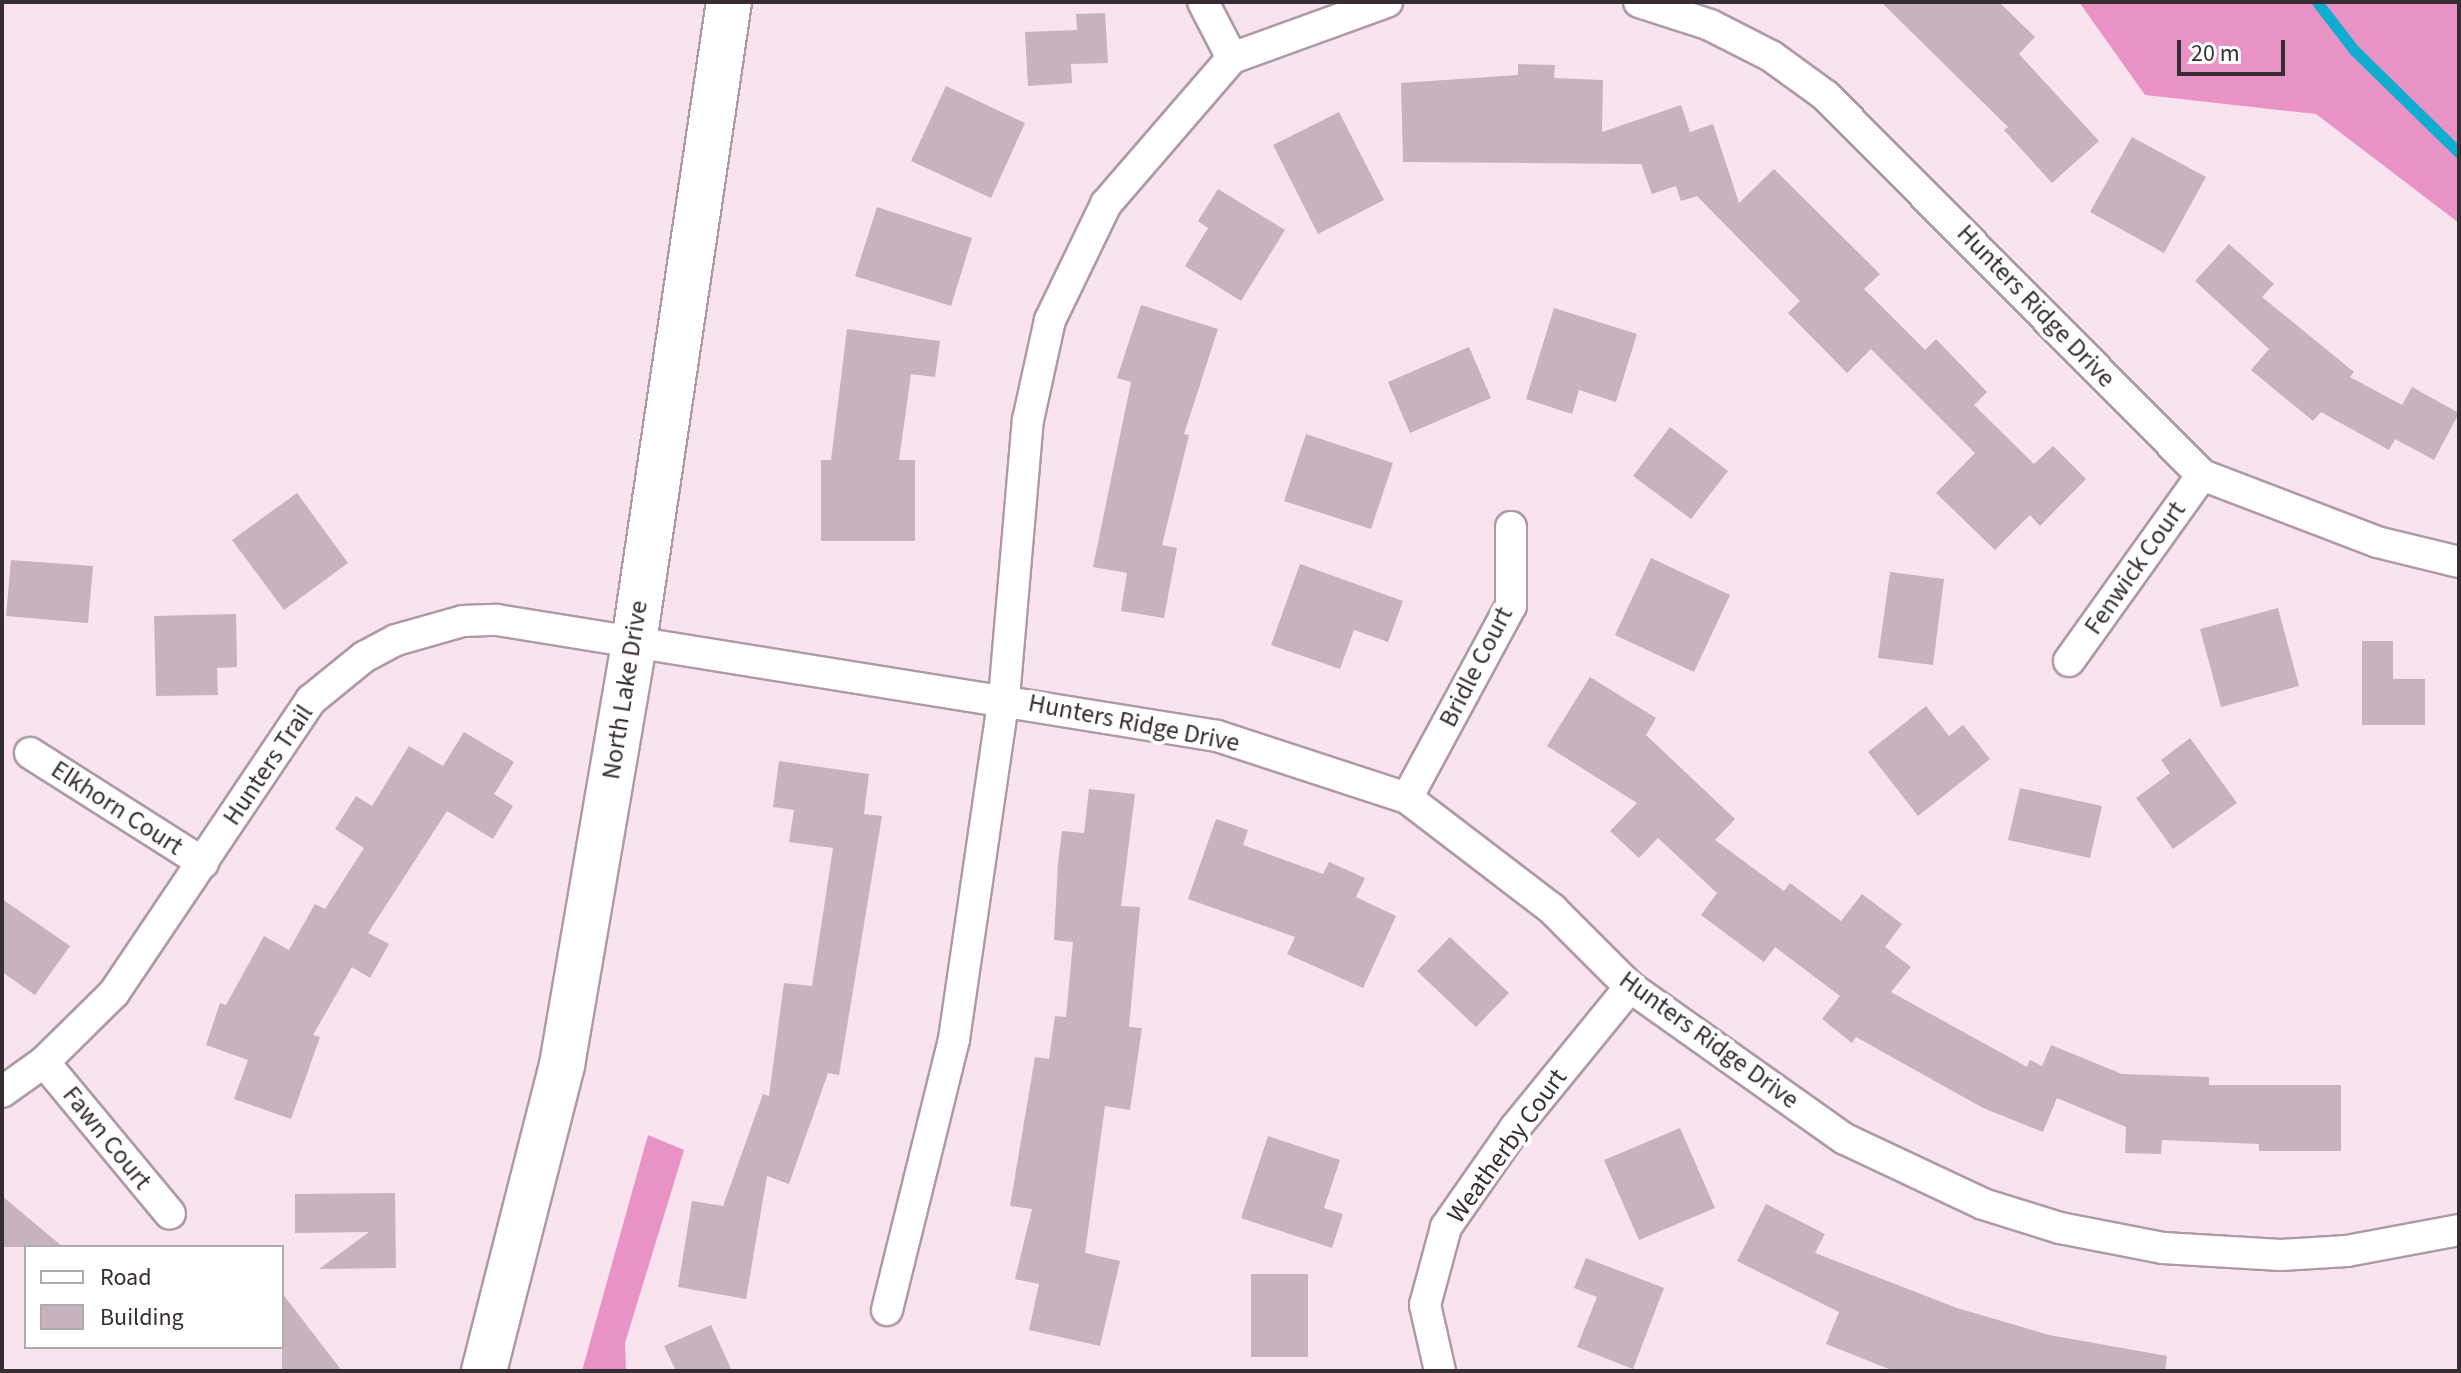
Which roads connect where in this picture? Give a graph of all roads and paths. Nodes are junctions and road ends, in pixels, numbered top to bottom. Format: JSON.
{"nodes":[{"id":1,"x":729,"y":2,"type":"edge"},
{"id":2,"x":1203,"y":2,"type":"edge"},
{"id":3,"x":1387,"y":2,"type":"edge"},
{"id":4,"x":1639,"y":2,"type":"edge"},
{"id":5,"x":1232,"y":58,"type":"junction"},
{"id":6,"x":2202,"y":475,"type":"junction"},
{"id":7,"x":1511,"y":527,"type":"dead end"},
{"id":8,"x":2459,"y":562,"type":"edge"},
{"id":9,"x":634,"y":642,"type":"junction"},
{"id":10,"x":2069,"y":661,"type":"dead end"},
{"id":11,"x":1004,"y":698,"type":"junction"},
{"id":12,"x":30,"y":753,"type":"dead end"},
{"id":13,"x":1407,"y":798,"type":"junction"},
{"id":14,"x":203,"y":863,"type":"junction"},
{"id":15,"x":1630,"y":987,"type":"junction"},
{"id":16,"x":44,"y":1062,"type":"junction"},
{"id":17,"x":2,"y":1092,"type":"edge"},
{"id":18,"x":170,"y":1214,"type":"dead end"},
{"id":19,"x":2459,"y":1230,"type":"edge"},
{"id":20,"x":887,"y":1310,"type":"dead end"},
{"id":21,"x":484,"y":1371,"type":"edge"},
{"id":22,"x":1440,"y":1371,"type":"edge"}],
"edges":[{"from":1,"to":9,"type":"main road","name":"North Lake Drive"},
{"from":2,"to":5,"type":"street"},
{"from":3,"to":5,"type":"street","name":"Hunters Ridge Drive"},
{"from":4,"to":6,"type":"street","name":"Hunters Ridge Drive"},
{"from":5,"to":11,"type":"street","name":"Hunters Ridge Drive"},
{"from":6,"to":8,"type":"street","name":"Hunters Ridge Drive"},
{"from":6,"to":10,"type":"street","name":"Fenwick Court"},
{"from":7,"to":13,"type":"street","name":"Bridle Court"},
{"from":9,"to":11,"type":"street","name":"Hunters Ridge Drive"},
{"from":9,"to":14,"type":"street","name":"Hunters Trail"},
{"from":9,"to":21,"type":"main road","name":"North Lake Drive"},
{"from":11,"to":13,"type":"street","name":"Hunters Ridge Drive"},
{"from":11,"to":20,"type":"street","name":"Hunters Ridge Drive"},
{"from":12,"to":14,"type":"street","name":"Elkhorn Court"},
{"from":13,"to":15,"type":"street","name":"Hunters Ridge Drive"},
{"from":14,"to":16,"type":"street","name":"Hunters Trail"},
{"from":15,"to":19,"type":"street","name":"Hunters Ridge Drive"},
{"from":15,"to":22,"type":"street","name":"Weatherby Court"},
{"from":16,"to":17,"type":"street","name":"Hunters Trail"},
{"from":16,"to":18,"type":"street","name":"Fawn Court"}]}
